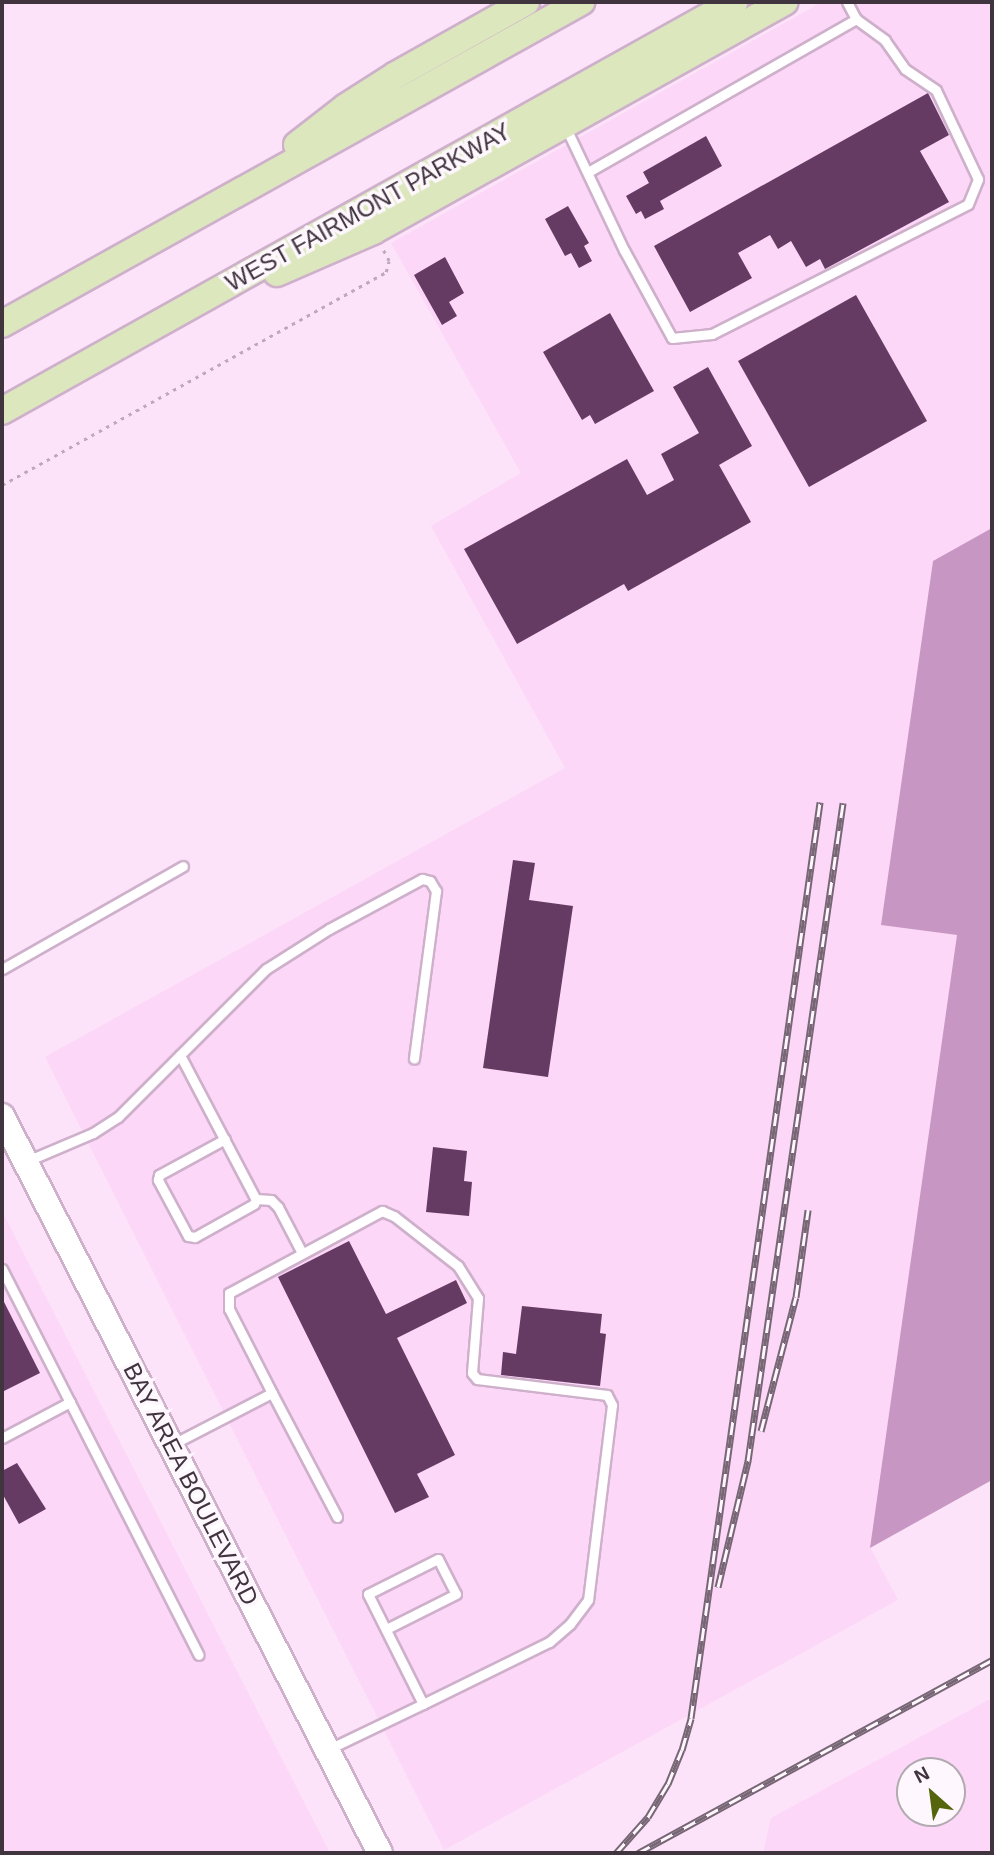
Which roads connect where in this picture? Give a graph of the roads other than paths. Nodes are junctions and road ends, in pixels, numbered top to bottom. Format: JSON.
{"nodes":[{"id":1,"x":526,"y":2,"type":"edge"},
{"id":2,"x":581,"y":2,"type":"edge"},
{"id":3,"x":734,"y":2,"type":"edge"},
{"id":4,"x":785,"y":2,"type":"edge"},
{"id":5,"x":847,"y":2,"type":"edge"},
{"id":6,"x":856,"y":19,"type":"junction"},
{"id":7,"x":559,"y":114,"type":"junction"},
{"id":8,"x":588,"y":173,"type":"junction"},
{"id":9,"x":228,"y":198,"type":"junction"},
{"id":10,"x":181,"y":311,"type":"junction"},
{"id":11,"x":2,"y":324,"type":"edge"},
{"id":12,"x":2,"y":411,"type":"edge"},
{"id":13,"x":183,"y":866,"type":"dead end"},
{"id":14,"x":2,"y":969,"type":"edge"},
{"id":15,"x":180,"y":1055,"type":"junction"},
{"id":16,"x":414,"y":1059,"type":"dead end"},
{"id":17,"x":2,"y":1117,"type":"edge"},
{"id":18,"x":225,"y":1139,"type":"junction"},
{"id":19,"x":26,"y":1162,"type":"junction"},
{"id":20,"x":256,"y":1199,"type":"junction"},
{"id":21,"x":302,"y":1254,"type":"junction"},
{"id":22,"x":2,"y":1269,"type":"edge"},
{"id":23,"x":272,"y":1393,"type":"junction"},
{"id":24,"x":70,"y":1402,"type":"junction"},
{"id":25,"x":2,"y":1438,"type":"edge"},
{"id":26,"x":171,"y":1445,"type":"junction"},
{"id":27,"x":338,"y":1517,"type":"dead end"},
{"id":28,"x":386,"y":1629,"type":"junction"},
{"id":29,"x":199,"y":1655,"type":"dead end"},
{"id":30,"x":423,"y":1704,"type":"junction"},
{"id":31,"x":327,"y":1750,"type":"junction"},
{"id":32,"x":380,"y":1853,"type":"edge"}],
"edges":[{"from":1,"to":9,"type":"main road"},
{"from":2,"to":9,"type":"main road"},
{"from":3,"to":7,"type":"main road","name":"WEST FAIRMONT PARKWAY"},
{"from":4,"to":7,"type":"main road"},
{"from":5,"to":6,"type":"lane"},
{"from":6,"to":8,"type":"lane"},
{"from":6,"to":8,"type":"lane"},
{"from":7,"to":8,"type":"lane"},
{"from":7,"to":10,"type":"main road","name":"WEST FAIRMONT PARKWAY"},
{"from":7,"to":10,"type":"main road"},
{"from":9,"to":11,"type":"main road"},
{"from":10,"to":12,"type":"main road","name":"WEST FAIRMONT PARKWAY"},
{"from":13,"to":14,"type":"lane"},
{"from":15,"to":16,"type":"lane"},
{"from":15,"to":18,"type":"lane"},
{"from":15,"to":19,"type":"lane"},
{"from":17,"to":19,"type":"main road","name":"BAY AREA BOULEVARD"},
{"from":18,"to":20,"type":"lane"},
{"from":18,"to":20,"type":"lane"},
{"from":19,"to":26,"type":"main road","name":"BAY AREA BOULEVARD"},
{"from":20,"to":21,"type":"lane"},
{"from":21,"to":23,"type":"lane"},
{"from":21,"to":30,"type":"lane"},
{"from":22,"to":24,"type":"lane"},
{"from":23,"to":26,"type":"lane"},
{"from":23,"to":27,"type":"lane"},
{"from":24,"to":25,"type":"lane"},
{"from":24,"to":29,"type":"lane"},
{"from":26,"to":31,"type":"main road","name":"BAY AREA BOULEVARD"},
{"from":28,"to":28,"type":"lane"},
{"from":28,"to":30,"type":"lane"},
{"from":30,"to":31,"type":"lane"},
{"from":31,"to":32,"type":"main road","name":"BAY AREA BOULEVARD"}]}
